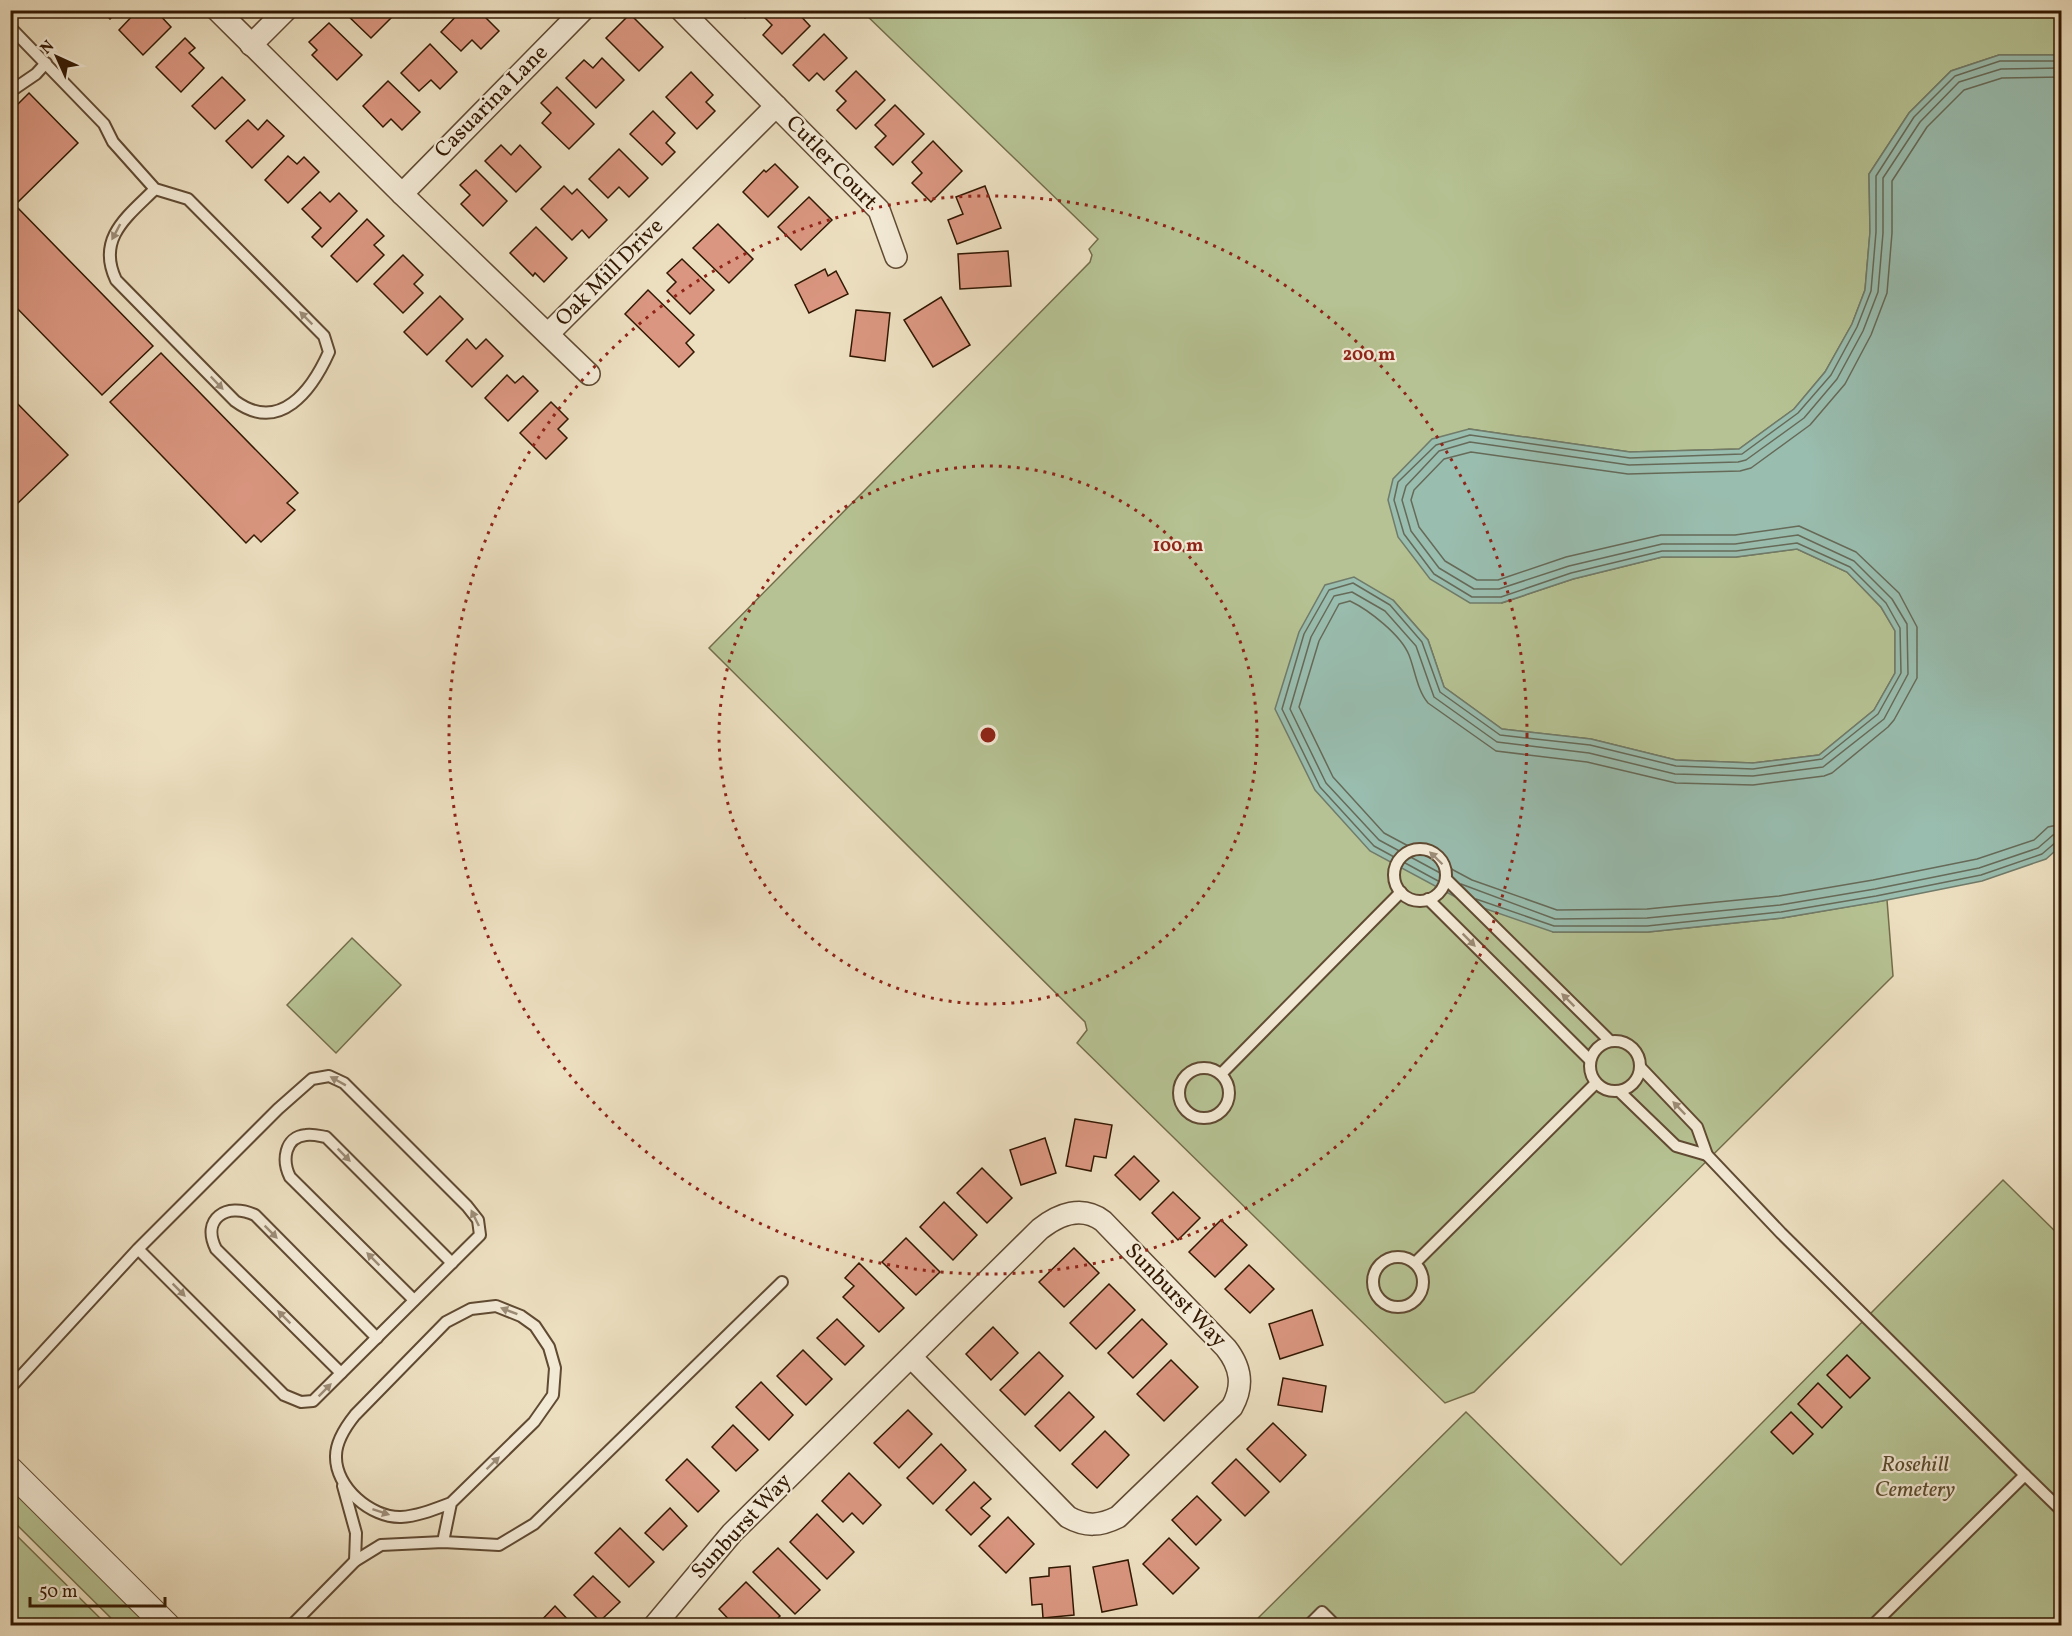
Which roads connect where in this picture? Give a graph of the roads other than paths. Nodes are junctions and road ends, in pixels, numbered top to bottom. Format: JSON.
{"nodes":[{"id":1,"x":217,"y":10,"type":"edge"},
{"id":2,"x":286,"y":10,"type":"edge"},
{"id":3,"x":582,"y":10,"type":"edge"},
{"id":4,"x":681,"y":10,"type":"edge"},
{"id":5,"x":10,"y":27,"type":"edge"},
{"id":6,"x":251,"y":45,"type":"junction"},
{"id":7,"x":46,"y":63,"type":"junction"},
{"id":8,"x":12,"y":88,"type":"edge"},
{"id":9,"x":776,"y":106,"type":"junction"},
{"id":10,"x":155,"y":189,"type":"junction"},
{"id":11,"x":402,"y":194,"type":"junction"},
{"id":12,"x":896,"y":256,"type":"dead end"},
{"id":13,"x":548,"y":334,"type":"junction"},
{"id":14,"x":589,"y":374,"type":"dead end"},
{"id":15,"x":1446,"y":879,"type":"junction"},
{"id":16,"x":1401,"y":892,"type":"junction"},
{"id":17,"x":1428,"y":899,"type":"junction"},
{"id":18,"x":1610,"y":1041,"type":"junction"},
{"id":19,"x":1590,"y":1060,"type":"junction"},
{"id":20,"x":1640,"y":1068,"type":"junction"},
{"id":21,"x":1221,"y":1074,"type":"junction"},
{"id":22,"x":1596,"y":1083,"type":"junction"},
{"id":23,"x":1619,"y":1091,"type":"junction"},
{"id":24,"x":1707,"y":1155,"type":"junction"},
{"id":25,"x":138,"y":1249,"type":"junction"},
{"id":26,"x":452,"y":1263,"type":"junction"},
{"id":27,"x":1415,"y":1263,"type":"junction"},
{"id":28,"x":782,"y":1282,"type":"dead end"},
{"id":29,"x":414,"y":1300,"type":"junction"},
{"id":30,"x":377,"y":1338,"type":"junction"},
{"id":31,"x":912,"y":1358,"type":"junction"},
{"id":32,"x":341,"y":1373,"type":"junction"},
{"id":33,"x":10,"y":1388,"type":"edge"},
{"id":34,"x":10,"y":1470,"type":"edge"},
{"id":35,"x":2025,"y":1474,"type":"junction"},
{"id":36,"x":341,"y":1480,"type":"junction"},
{"id":37,"x":451,"y":1503,"type":"junction"},
{"id":38,"x":2061,"y":1511,"type":"edge"},
{"id":39,"x":443,"y":1542,"type":"junction"},
{"id":40,"x":355,"y":1561,"type":"junction"},
{"id":41,"x":167,"y":1626,"type":"edge"},
{"id":42,"x":291,"y":1626,"type":"edge"},
{"id":43,"x":654,"y":1626,"type":"edge"},
{"id":44,"x":1308,"y":1626,"type":"edge"},
{"id":45,"x":1336,"y":1626,"type":"edge"},
{"id":46,"x":1872,"y":1626,"type":"edge"}],
"edges":[{"from":1,"to":6,"type":"street","name":"Oak Mill Drive"},
{"from":2,"to":6,"type":"street"},
{"from":3,"to":11,"type":"street","name":"Casuarina Lane"},
{"from":4,"to":9,"type":"street"},
{"from":5,"to":7,"type":"lane"},
{"from":6,"to":11,"type":"street","name":"Oak Mill Drive"},
{"from":7,"to":8,"type":"lane"},
{"from":7,"to":10,"type":"lane"},
{"from":9,"to":12,"type":"street","name":"Cutler Court"},
{"from":9,"to":13,"type":"street","name":"Oak Mill Drive"},
{"from":10,"to":10,"type":"lane","one_way":true},
{"from":11,"to":13,"type":"street","name":"Oak Mill Drive"},
{"from":13,"to":14,"type":"street"},
{"from":15,"to":16,"type":"lane","one_way":true},
{"from":15,"to":17,"type":"lane"},
{"from":18,"to":15,"type":"lane","one_way":true},
{"from":16,"to":17,"type":"lane"},
{"from":16,"to":21,"type":"lane"},
{"from":17,"to":19,"type":"lane","one_way":true},
{"from":18,"to":19,"type":"lane"},
{"from":18,"to":20,"type":"lane"},
{"from":19,"to":22,"type":"lane"},
{"from":20,"to":23,"type":"lane"},
{"from":24,"to":20,"type":"lane","one_way":true},
{"from":21,"to":21,"type":"lane"},
{"from":22,"to":23,"type":"lane"},
{"from":22,"to":27,"type":"lane"},
{"from":23,"to":24,"type":"lane"},
{"from":24,"to":35,"type":"lane"},
{"from":26,"to":25,"type":"lane","one_way":true},
{"from":25,"to":32,"type":"lane","one_way":true},
{"from":25,"to":33,"type":"lane"},
{"from":26,"to":29,"type":"lane"},
{"from":29,"to":26,"type":"lane","one_way":true},
{"from":27,"to":27,"type":"lane"},
{"from":28,"to":39,"type":"lane"},
{"from":29,"to":30,"type":"lane"},
{"from":30,"to":32,"type":"lane"},
{"from":32,"to":30,"type":"lane","one_way":true},
{"from":31,"to":31,"type":"street","name":"Sunburst Way"},
{"from":31,"to":43,"type":"street","name":"Sunburst Way"},
{"from":34,"to":41,"type":"street"},
{"from":35,"to":38,"type":"lane"},
{"from":35,"to":46,"type":"lane"},
{"from":36,"to":37,"type":"lane","one_way":true},
{"from":37,"to":36,"type":"lane","one_way":true},
{"from":36,"to":40,"type":"lane"},
{"from":37,"to":39,"type":"lane"},
{"from":39,"to":40,"type":"lane"},
{"from":40,"to":42,"type":"lane"},
{"from":44,"to":45,"type":"lane"}]}
